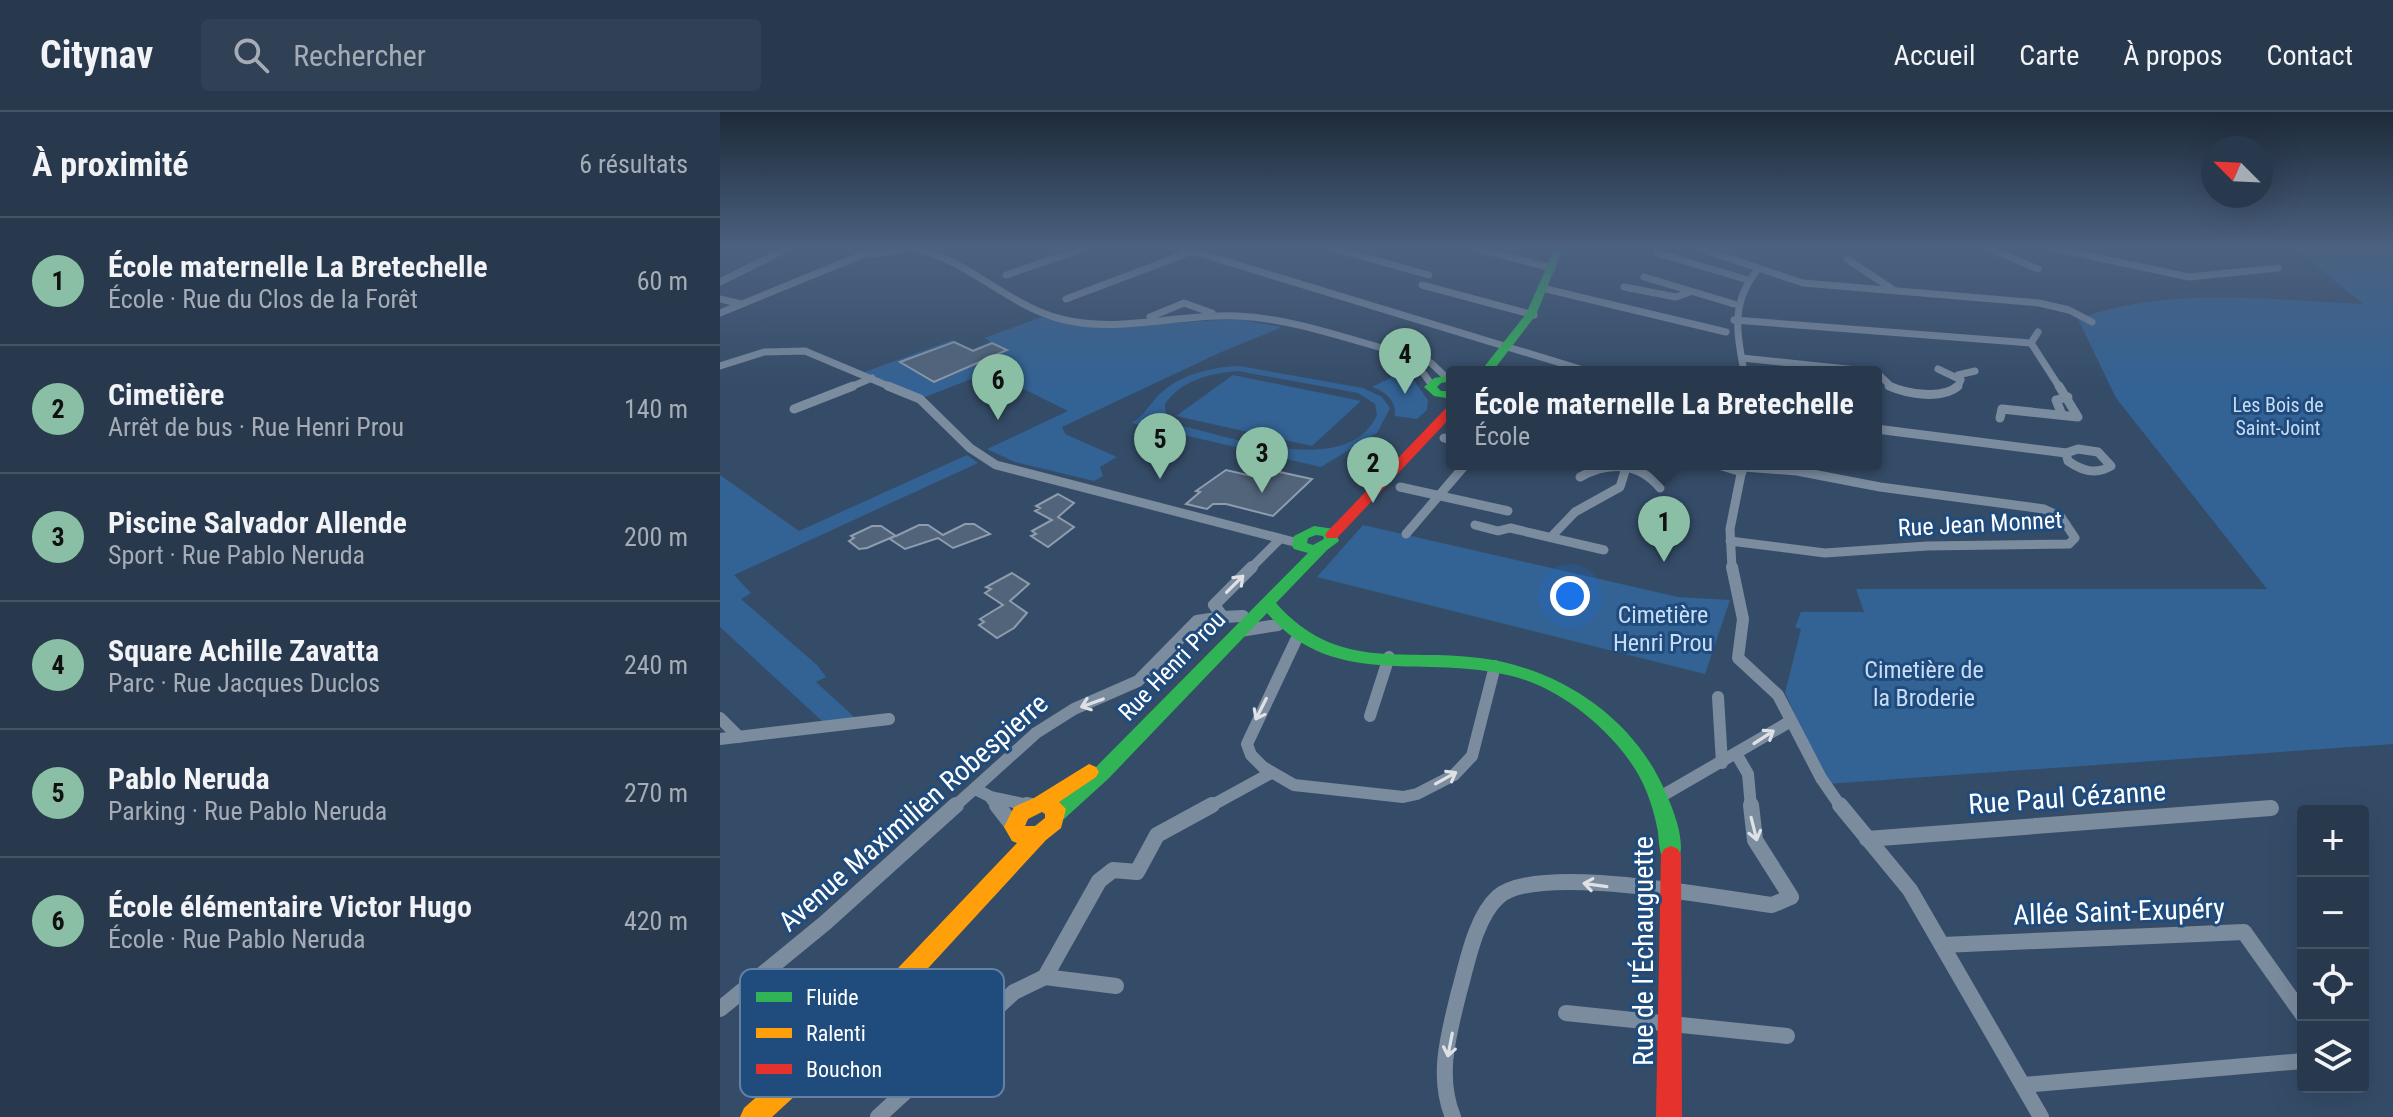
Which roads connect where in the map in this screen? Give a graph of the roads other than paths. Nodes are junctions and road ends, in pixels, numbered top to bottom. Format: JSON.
{"nodes":[{"id":1,"x":764,"y":295,"type":"edge"},
{"id":2,"x":1015,"y":295,"type":"edge"},
{"id":3,"x":1077,"y":295,"type":"edge"},
{"id":4,"x":1336,"y":295,"type":"edge"},
{"id":5,"x":1459,"y":295,"type":"edge"},
{"id":6,"x":1543,"y":295,"type":"edge"},
{"id":7,"x":1571,"y":295,"type":"edge"},
{"id":8,"x":1660,"y":295,"type":"edge"},
{"id":9,"x":1682,"y":295,"type":"edge"},
{"id":10,"x":1701,"y":295,"type":"edge"},
{"id":11,"x":1739,"y":295,"type":"edge"},
{"id":12,"x":1954,"y":295,"type":"edge"},
{"id":13,"x":720,"y":299,"type":"edge"},
{"id":14,"x":1066,"y":299,"type":"dead end"},
{"id":15,"x":742,"y":304,"type":"junction"},
{"id":16,"x":1734,"y":304,"type":"junction"},
{"id":17,"x":720,"y":313,"type":"edge"},
{"id":18,"x":1534,"y":315,"type":"junction"},
{"id":19,"x":1221,"y":316,"type":"junction"},
{"id":20,"x":1734,"y":320,"type":"junction"},
{"id":21,"x":1140,"y":321,"type":"junction"},
{"id":22,"x":2092,"y":322,"type":"dead end"},
{"id":23,"x":1726,"y":332,"type":"dead end"},
{"id":24,"x":2038,"y":332,"type":"dead end"},
{"id":25,"x":2031,"y":343,"type":"junction"},
{"id":26,"x":1508,"y":348,"type":"junction"},
{"id":27,"x":1389,"y":351,"type":"junction"},
{"id":28,"x":1742,"y":358,"type":"junction"},
{"id":29,"x":720,"y":366,"type":"edge"},
{"id":30,"x":1492,"y":366,"type":"edge"},
{"id":31,"x":1570,"y":366,"type":"edge"},
{"id":32,"x":1743,"y":366,"type":"edge"},
{"id":33,"x":1803,"y":366,"type":"edge"},
{"id":34,"x":1938,"y":369,"type":"dead end"},
{"id":35,"x":1975,"y":371,"type":"dead end"},
{"id":36,"x":1958,"y":375,"type":"junction"},
{"id":37,"x":1882,"y":377,"type":"edge"},
{"id":38,"x":872,"y":378,"type":"junction"},
{"id":39,"x":1446,"y":393,"type":"edge"},
{"id":40,"x":2068,"y":397,"type":"junction"},
{"id":41,"x":794,"y":409,"type":"dead end"},
{"id":42,"x":2062,"y":415,"type":"junction"},
{"id":43,"x":2000,"y":418,"type":"dead end"},
{"id":44,"x":1882,"y":430,"type":"edge"},
{"id":45,"x":2066,"y":453,"type":"dead end"},
{"id":46,"x":1461,"y":470,"type":"edge"},
{"id":47,"x":1594,"y":470,"type":"edge"},
{"id":48,"x":1623,"y":470,"type":"edge"},
{"id":49,"x":1635,"y":470,"type":"edge"},
{"id":50,"x":1743,"y":470,"type":"edge"},
{"id":51,"x":1779,"y":470,"type":"edge"},
{"id":52,"x":1580,"y":477,"type":"dead end"},
{"id":53,"x":1400,"y":487,"type":"dead end"},
{"id":54,"x":1660,"y":488,"type":"dead end"},
{"id":55,"x":1439,"y":496,"type":"junction"},
{"id":56,"x":1508,"y":511,"type":"dead end"},
{"id":57,"x":1475,"y":525,"type":"dead end"},
{"id":58,"x":1326,"y":532,"type":"junction"},
{"id":59,"x":1406,"y":534,"type":"dead end"},
{"id":60,"x":1275,"y":537,"type":"junction"},
{"id":61,"x":1551,"y":537,"type":"junction"},
{"id":62,"x":1730,"y":541,"type":"junction"},
{"id":63,"x":1301,"y":542,"type":"junction"},
{"id":64,"x":1320,"y":549,"type":"junction"},
{"id":65,"x":1604,"y":550,"type":"dead end"},
{"id":66,"x":1267,"y":603,"type":"junction"},
{"id":67,"x":1223,"y":617,"type":"junction"},
{"id":68,"x":1241,"y":624,"type":"junction"},
{"id":69,"x":1278,"y":625,"type":"junction"},
{"id":70,"x":1296,"y":640,"type":"junction"},
{"id":71,"x":1389,"y":657,"type":"junction"},
{"id":72,"x":1495,"y":666,"type":"junction"},
{"id":73,"x":1718,"y":697,"type":"dead end"},
{"id":74,"x":1370,"y":716,"type":"dead end"},
{"id":75,"x":720,"y":718,"type":"edge"},
{"id":76,"x":889,"y":719,"type":"dead end"},
{"id":77,"x":1791,"y":721,"type":"junction"},
{"id":78,"x":739,"y":737,"type":"junction"},
{"id":79,"x":720,"y":739,"type":"edge"},
{"id":80,"x":1737,"y":755,"type":"junction"},
{"id":81,"x":1722,"y":763,"type":"junction"},
{"id":82,"x":1271,"y":773,"type":"junction"},
{"id":83,"x":975,"y":789,"type":"junction"},
{"id":84,"x":991,"y":797,"type":"junction"},
{"id":85,"x":1660,"y":797,"type":"junction"},
{"id":86,"x":1037,"y":805,"type":"junction"},
{"id":87,"x":2271,"y":808,"type":"dead end"},
{"id":88,"x":1057,"y":813,"type":"junction"},
{"id":89,"x":1015,"y":829,"type":"junction"},
{"id":90,"x":1039,"y":834,"type":"junction"},
{"id":91,"x":1867,"y":839,"type":"junction"},
{"id":92,"x":985,"y":895,"type":"junction"},
{"id":93,"x":1673,"y":895,"type":"junction"},
{"id":94,"x":1942,"y":945,"type":"junction"},
{"id":95,"x":769,"y":969,"type":"edge"},
{"id":96,"x":913,"y":969,"type":"edge"},
{"id":97,"x":1045,"y":977,"type":"junction"},
{"id":98,"x":1116,"y":986,"type":"dead end"},
{"id":99,"x":740,"y":993,"type":"edge"},
{"id":100,"x":1004,"y":1001,"type":"edge"},
{"id":101,"x":2297,"y":1007,"type":"edge"},
{"id":102,"x":720,"y":1009,"type":"edge"},
{"id":103,"x":1566,"y":1013,"type":"dead end"},
{"id":104,"x":1671,"y":1024,"type":"junction"},
{"id":105,"x":1787,"y":1036,"type":"dead end"},
{"id":106,"x":2297,"y":1062,"type":"edge"},
{"id":107,"x":2024,"y":1085,"type":"junction"},
{"id":108,"x":775,"y":1097,"type":"edge"},
{"id":109,"x":900,"y":1097,"type":"edge"},
{"id":110,"x":753,"y":1117,"type":"edge"},
{"id":111,"x":878,"y":1117,"type":"edge"},
{"id":112,"x":1453,"y":1117,"type":"edge"},
{"id":113,"x":1669,"y":1117,"type":"edge"},
{"id":114,"x":2041,"y":1117,"type":"edge"}],
"edges":[{"from":1,"to":15,"type":"street"},
{"from":2,"to":21,"type":"street"},
{"from":3,"to":14,"type":"street"},
{"from":4,"to":26,"type":"street"},
{"from":5,"to":18,"type":"street"},
{"from":6,"to":18,"type":"street"},
{"from":7,"to":23,"type":"street"},
{"from":8,"to":9,"type":"street"},
{"from":10,"to":16,"type":"street"},
{"from":11,"to":16,"type":"street"},
{"from":12,"to":22,"type":"street"},
{"from":13,"to":15,"type":"street"},
{"from":15,"to":17,"type":"street"},
{"from":16,"to":20,"type":"street"},
{"from":18,"to":26,"type":"street"},
{"from":19,"to":21,"type":"street"},
{"from":19,"to":21,"type":"street"},
{"from":19,"to":27,"type":"street"},
{"from":20,"to":25,"type":"street"},
{"from":20,"to":28,"type":"street"},
{"from":24,"to":25,"type":"street"},
{"from":25,"to":40,"type":"street"},
{"from":26,"to":30,"type":"street"},
{"from":26,"to":31,"type":"street"},
{"from":27,"to":39,"type":"street"},
{"from":27,"to":39,"type":"street"},
{"from":28,"to":32,"type":"street"},
{"from":28,"to":33,"type":"street"},
{"from":29,"to":38,"type":"street"},
{"from":34,"to":36,"type":"street"},
{"from":35,"to":36,"type":"street"},
{"from":36,"to":37,"type":"street"},
{"from":38,"to":41,"type":"street"},
{"from":38,"to":60,"type":"street"},
{"from":39,"to":58,"type":"street"},
{"from":40,"to":42,"type":"street"},
{"from":40,"to":42,"type":"street"},
{"from":42,"to":43,"type":"street"},
{"from":44,"to":45,"type":"street"},
{"from":46,"to":55,"type":"street"},
{"from":47,"to":52,"type":"street"},
{"from":48,"to":61,"type":"street"},
{"from":49,"to":54,"type":"street"},
{"from":50,"to":62,"type":"street"},
{"from":51,"to":62,"type":"street","name":"Rue Jean Monnet"},
{"from":53,"to":55,"type":"street"},
{"from":55,"to":56,"type":"street"},
{"from":55,"to":59,"type":"street"},
{"from":57,"to":61,"type":"street"},
{"from":58,"to":63,"type":"street"},
{"from":58,"to":64,"type":"street","name":"Rue Henri Prou"},
{"from":60,"to":63,"type":"street"},
{"from":67,"to":60,"type":"street","one_way":true},
{"from":61,"to":65,"type":"street"},
{"from":62,"to":77,"type":"street"},
{"from":63,"to":64,"type":"street"},
{"from":63,"to":68,"type":"street","name":"Rue Henri Prou"},
{"from":64,"to":66,"type":"street","name":"Rue Henri Prou"},
{"from":66,"to":68,"type":"street","name":"Rue Henri Prou"},
{"from":66,"to":69,"type":"street","name":"Rue de l'Échauguette"},
{"from":67,"to":68,"type":"street","name":"Avenue Maximilien Robespierre"},
{"from":67,"to":83,"type":"street","name":"Avenue Maximilien Robespierre","one_way":true},
{"from":68,"to":69,"type":"street"},
{"from":68,"to":86,"type":"street","name":"Rue Henri Prou"},
{"from":68,"to":88,"type":"street","name":"Rue Henri Prou"},
{"from":69,"to":70,"type":"street","name":"Rue de l'Échauguette"},
{"from":70,"to":71,"type":"street","name":"Rue de l'Échauguette"},
{"from":70,"to":82,"type":"street","one_way":true},
{"from":71,"to":72,"type":"street","name":"Rue de l'Échauguette"},
{"from":71,"to":74,"type":"street"},
{"from":82,"to":72,"type":"street","one_way":true},
{"from":72,"to":85,"type":"street","name":"Rue de l'Échauguette"},
{"from":73,"to":81,"type":"street"},
{"from":75,"to":78,"type":"street"},
{"from":76,"to":78,"type":"street"},
{"from":80,"to":77,"type":"street","one_way":true},
{"from":77,"to":91,"type":"street"},
{"from":78,"to":79,"type":"street"},
{"from":80,"to":81,"type":"street"},
{"from":80,"to":93,"type":"street","one_way":true},
{"from":81,"to":85,"type":"street"},
{"from":82,"to":97,"type":"street"},
{"from":83,"to":84,"type":"street"},
{"from":83,"to":95,"type":"street","name":"Avenue Maximilien Robespierre"},
{"from":84,"to":86,"type":"street"},
{"from":84,"to":89,"type":"street"},
{"from":85,"to":93,"type":"street","name":"Rue de l'Échauguette"},
{"from":86,"to":88,"type":"street"},
{"from":86,"to":89,"type":"street"},
{"from":87,"to":91,"type":"street","name":"Rue Paul Cézanne"},
{"from":88,"to":90,"type":"street"},
{"from":89,"to":90,"type":"street"},
{"from":89,"to":92,"type":"street"},
{"from":90,"to":92,"type":"street"},
{"from":91,"to":94,"type":"street"},
{"from":92,"to":96,"type":"street"},
{"from":93,"to":104,"type":"street","name":"Rue de l'Échauguette"},
{"from":93,"to":112,"type":"street","one_way":true},
{"from":94,"to":101,"type":"street","name":"Allée Saint-Exupéry"},
{"from":94,"to":107,"type":"street"},
{"from":97,"to":98,"type":"street"},
{"from":97,"to":100,"type":"street"},
{"from":99,"to":102,"type":"street","name":"Avenue Maximilien Robespierre"},
{"from":103,"to":104,"type":"street"},
{"from":104,"to":105,"type":"street"},
{"from":104,"to":113,"type":"street","name":"Rue de l'Échauguette"},
{"from":106,"to":107,"type":"street"},
{"from":107,"to":114,"type":"street"},
{"from":108,"to":110,"type":"street"},
{"from":109,"to":111,"type":"street"}]}
